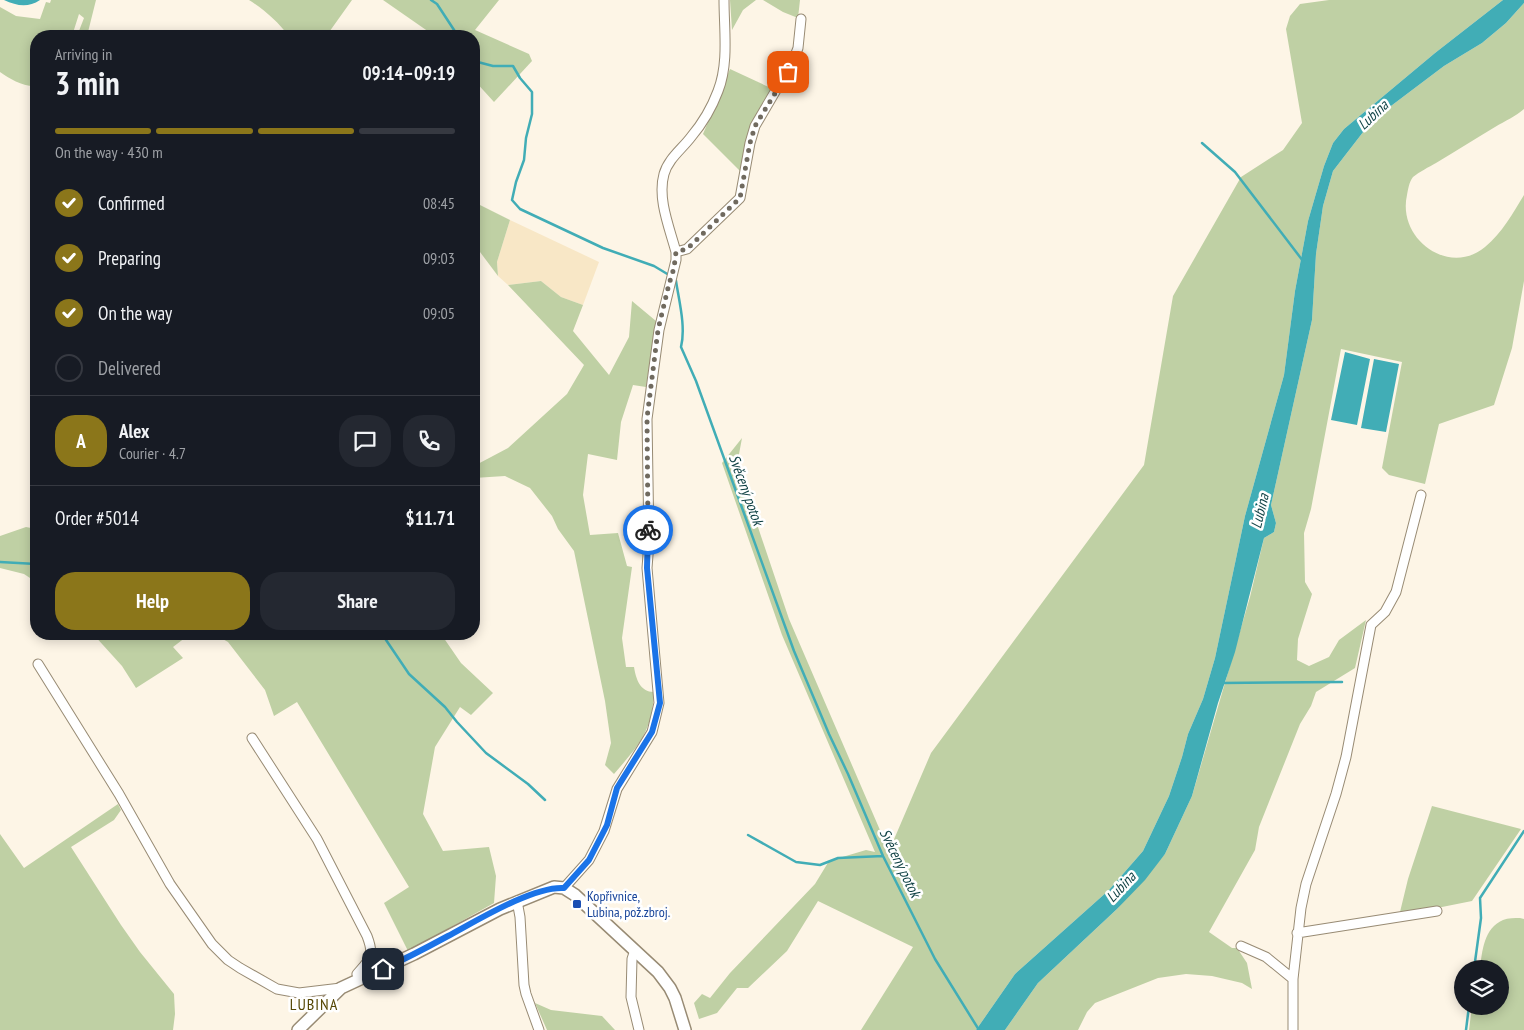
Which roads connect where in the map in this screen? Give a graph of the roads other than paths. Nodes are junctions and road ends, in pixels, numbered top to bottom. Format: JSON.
{"nodes":[{"id":1,"x":724,"y":0,"type":"edge"},
{"id":2,"x":801,"y":20,"type":"dead end"},
{"id":3,"x":676,"y":252,"type":"junction"},
{"id":4,"x":1421,"y":495,"type":"dead end"},
{"id":5,"x":38,"y":664,"type":"dead end"},
{"id":6,"x":252,"y":738,"type":"dead end"},
{"id":7,"x":564,"y":888,"type":"junction"},
{"id":8,"x":517,"y":901,"type":"junction"},
{"id":9,"x":1438,"y":910,"type":"dead end"},
{"id":10,"x":1297,"y":933,"type":"junction"},
{"id":11,"x":1240,"y":946,"type":"dead end"},
{"id":12,"x":635,"y":950,"type":"junction"},
{"id":13,"x":360,"y":979,"type":"junction"},
{"id":14,"x":1292,"y":979,"type":"junction"},
{"id":15,"x":341,"y":988,"type":"junction"},
{"id":16,"x":298,"y":1030,"type":"edge"},
{"id":17,"x":539,"y":1030,"type":"edge"},
{"id":18,"x":639,"y":1030,"type":"edge"},
{"id":19,"x":685,"y":1030,"type":"edge"},
{"id":20,"x":1292,"y":1030,"type":"edge"}],
"edges":[{"from":1,"to":3,"type":"street"},
{"from":2,"to":3,"type":"street"},
{"from":3,"to":7,"type":"street"},
{"from":4,"to":10,"type":"street"},
{"from":5,"to":15,"type":"street"},
{"from":6,"to":13,"type":"street"},
{"from":7,"to":8,"type":"street"},
{"from":7,"to":12,"type":"street"},
{"from":8,"to":13,"type":"street"},
{"from":8,"to":17,"type":"street"},
{"from":9,"to":10,"type":"street"},
{"from":10,"to":14,"type":"street"},
{"from":11,"to":14,"type":"street"},
{"from":12,"to":18,"type":"street"},
{"from":12,"to":19,"type":"street"},
{"from":13,"to":15,"type":"street"},
{"from":14,"to":20,"type":"street"},
{"from":15,"to":16,"type":"street"}]}
